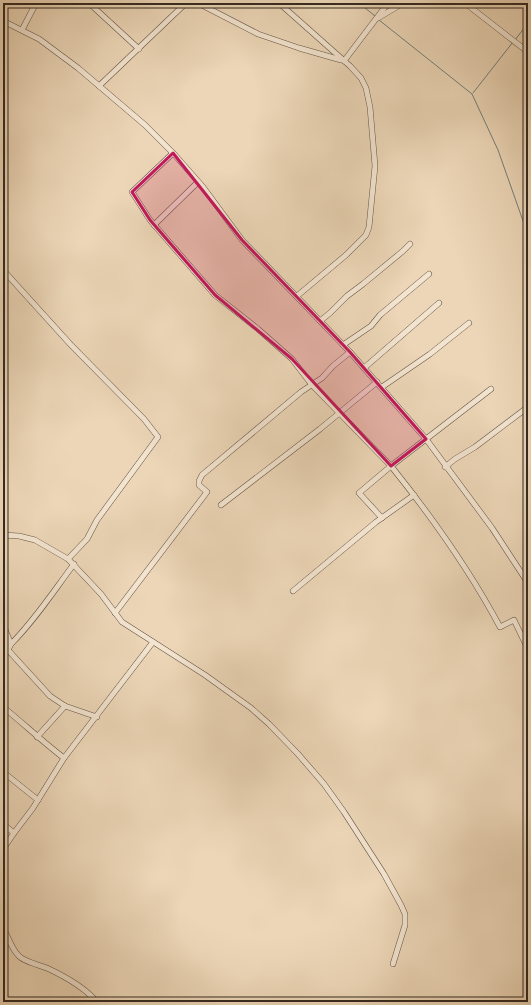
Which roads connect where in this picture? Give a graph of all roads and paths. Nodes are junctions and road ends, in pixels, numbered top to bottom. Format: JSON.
{"nodes":[{"id":1,"x":36,"y":3,"type":"edge"},
{"id":2,"x":89,"y":3,"type":"edge"},
{"id":3,"x":186,"y":3,"type":"edge"},
{"id":4,"x":198,"y":3,"type":"edge"},
{"id":5,"x":279,"y":3,"type":"edge"},
{"id":6,"x":388,"y":3,"type":"edge"},
{"id":7,"x":403,"y":3,"type":"edge"},
{"id":8,"x":465,"y":3,"type":"edge"},
{"id":9,"x":376,"y":20,"type":"junction"},
{"id":10,"x":3,"y":21,"type":"edge"},
{"id":11,"x":22,"y":30,"type":"junction"},
{"id":12,"x":139,"y":49,"type":"junction"},
{"id":13,"x":528,"y":52,"type":"edge"},
{"id":14,"x":344,"y":61,"type":"junction"},
{"id":15,"x":99,"y":86,"type":"junction"},
{"id":16,"x":173,"y":153,"type":"junction"},
{"id":17,"x":198,"y":182,"type":"junction"},
{"id":18,"x":154,"y":224,"type":"junction"},
{"id":19,"x":410,"y":244,"type":"dead end"},
{"id":20,"x":3,"y":258,"type":"edge"},
{"id":21,"x":3,"y":264,"type":"edge"},
{"id":22,"x":3,"y":270,"type":"edge"},
{"id":23,"x":429,"y":274,"type":"dead end"},
{"id":24,"x":297,"y":296,"type":"junction"},
{"id":25,"x":439,"y":303,"type":"dead end"},
{"id":26,"x":320,"y":321,"type":"junction"},
{"id":27,"x":469,"y":323,"type":"dead end"},
{"id":28,"x":343,"y":345,"type":"junction"},
{"id":29,"x":350,"y":352,"type":"junction"},
{"id":30,"x":364,"y":368,"type":"junction"},
{"id":31,"x":377,"y":382,"type":"junction"},
{"id":32,"x":312,"y":385,"type":"junction"},
{"id":33,"x":382,"y":387,"type":"junction"},
{"id":34,"x":491,"y":389,"type":"dead end"},
{"id":35,"x":528,"y":407,"type":"edge"},
{"id":36,"x":339,"y":413,"type":"junction"},
{"id":37,"x":426,"y":439,"type":"junction"},
{"id":38,"x":391,"y":466,"type":"junction"},
{"id":39,"x":445,"y":467,"type":"junction"},
{"id":40,"x":414,"y":495,"type":"junction"},
{"id":41,"x":220,"y":504,"type":"dead end"},
{"id":42,"x":382,"y":518,"type":"junction"},
{"id":43,"x":3,"y":535,"type":"edge"},
{"id":44,"x":68,"y":559,"type":"junction"},
{"id":45,"x":74,"y":564,"type":"junction"},
{"id":46,"x":528,"y":583,"type":"edge"},
{"id":47,"x":293,"y":591,"type":"dead end"},
{"id":48,"x":115,"y":613,"type":"junction"},
{"id":49,"x":3,"y":625,"type":"edge"},
{"id":50,"x":153,"y":642,"type":"junction"},
{"id":51,"x":11,"y":644,"type":"junction"},
{"id":52,"x":528,"y":649,"type":"edge"},
{"id":53,"x":8,"y":650,"type":"junction"},
{"id":54,"x":3,"y":655,"type":"edge"},
{"id":55,"x":65,"y":706,"type":"junction"},
{"id":56,"x":3,"y":707,"type":"edge"},
{"id":57,"x":97,"y":717,"type":"junction"},
{"id":58,"x":37,"y":737,"type":"junction"},
{"id":59,"x":64,"y":758,"type":"junction"},
{"id":60,"x":3,"y":772,"type":"edge"},
{"id":61,"x":38,"y":800,"type":"junction"},
{"id":62,"x":3,"y":824,"type":"edge"},
{"id":63,"x":14,"y":833,"type":"junction"},
{"id":64,"x":3,"y":849,"type":"edge"},
{"id":65,"x":3,"y":928,"type":"edge"},
{"id":66,"x":393,"y":964,"type":"dead end"},
{"id":67,"x":98,"y":1002,"type":"edge"}],
"edges":[{"from":1,"to":11,"type":"street"},
{"from":2,"to":12,"type":"street"},
{"from":3,"to":12,"type":"street"},
{"from":4,"to":14,"type":"street"},
{"from":5,"to":14,"type":"street"},
{"from":6,"to":9,"type":"street"},
{"from":7,"to":9,"type":"street"},
{"from":8,"to":13,"type":"street"},
{"from":9,"to":14,"type":"street"},
{"from":10,"to":11,"type":"street"},
{"from":11,"to":15,"type":"street"},
{"from":12,"to":15,"type":"street"},
{"from":14,"to":24,"type":"street"},
{"from":15,"to":16,"type":"street"},
{"from":16,"to":17,"type":"street"},
{"from":16,"to":18,"type":"street"},
{"from":17,"to":18,"type":"street"},
{"from":17,"to":24,"type":"street"},
{"from":18,"to":32,"type":"street"},
{"from":19,"to":26,"type":"street"},
{"from":20,"to":21,"type":"street"},
{"from":22,"to":44,"type":"street"},
{"from":23,"to":28,"type":"street"},
{"from":24,"to":26,"type":"street"},
{"from":25,"to":30,"type":"street"},
{"from":26,"to":28,"type":"street"},
{"from":27,"to":33,"type":"street"},
{"from":28,"to":29,"type":"street"},
{"from":29,"to":30,"type":"street"},
{"from":29,"to":32,"type":"street"},
{"from":30,"to":31,"type":"street"},
{"from":31,"to":33,"type":"street"},
{"from":31,"to":36,"type":"street"},
{"from":32,"to":36,"type":"street"},
{"from":32,"to":48,"type":"street"},
{"from":33,"to":37,"type":"street"},
{"from":34,"to":37,"type":"street"},
{"from":35,"to":39,"type":"street"},
{"from":36,"to":38,"type":"street"},
{"from":36,"to":41,"type":"street"},
{"from":37,"to":38,"type":"street"},
{"from":37,"to":39,"type":"street"},
{"from":38,"to":40,"type":"street"},
{"from":38,"to":42,"type":"street"},
{"from":39,"to":46,"type":"street"},
{"from":40,"to":42,"type":"street"},
{"from":40,"to":52,"type":"street"},
{"from":42,"to":47,"type":"street"},
{"from":43,"to":44,"type":"street"},
{"from":44,"to":45,"type":"street"},
{"from":45,"to":48,"type":"street"},
{"from":45,"to":51,"type":"street"},
{"from":48,"to":50,"type":"street"},
{"from":49,"to":51,"type":"street"},
{"from":50,"to":57,"type":"street"},
{"from":50,"to":66,"type":"street"},
{"from":51,"to":53,"type":"street"},
{"from":53,"to":54,"type":"street"},
{"from":53,"to":55,"type":"street"},
{"from":55,"to":57,"type":"street"},
{"from":55,"to":58,"type":"street"},
{"from":56,"to":58,"type":"street"},
{"from":57,"to":59,"type":"street"},
{"from":58,"to":59,"type":"street"},
{"from":59,"to":61,"type":"street"},
{"from":60,"to":61,"type":"street"},
{"from":61,"to":63,"type":"street"},
{"from":62,"to":63,"type":"street"},
{"from":63,"to":64,"type":"street"},
{"from":65,"to":67,"type":"street"}]}
